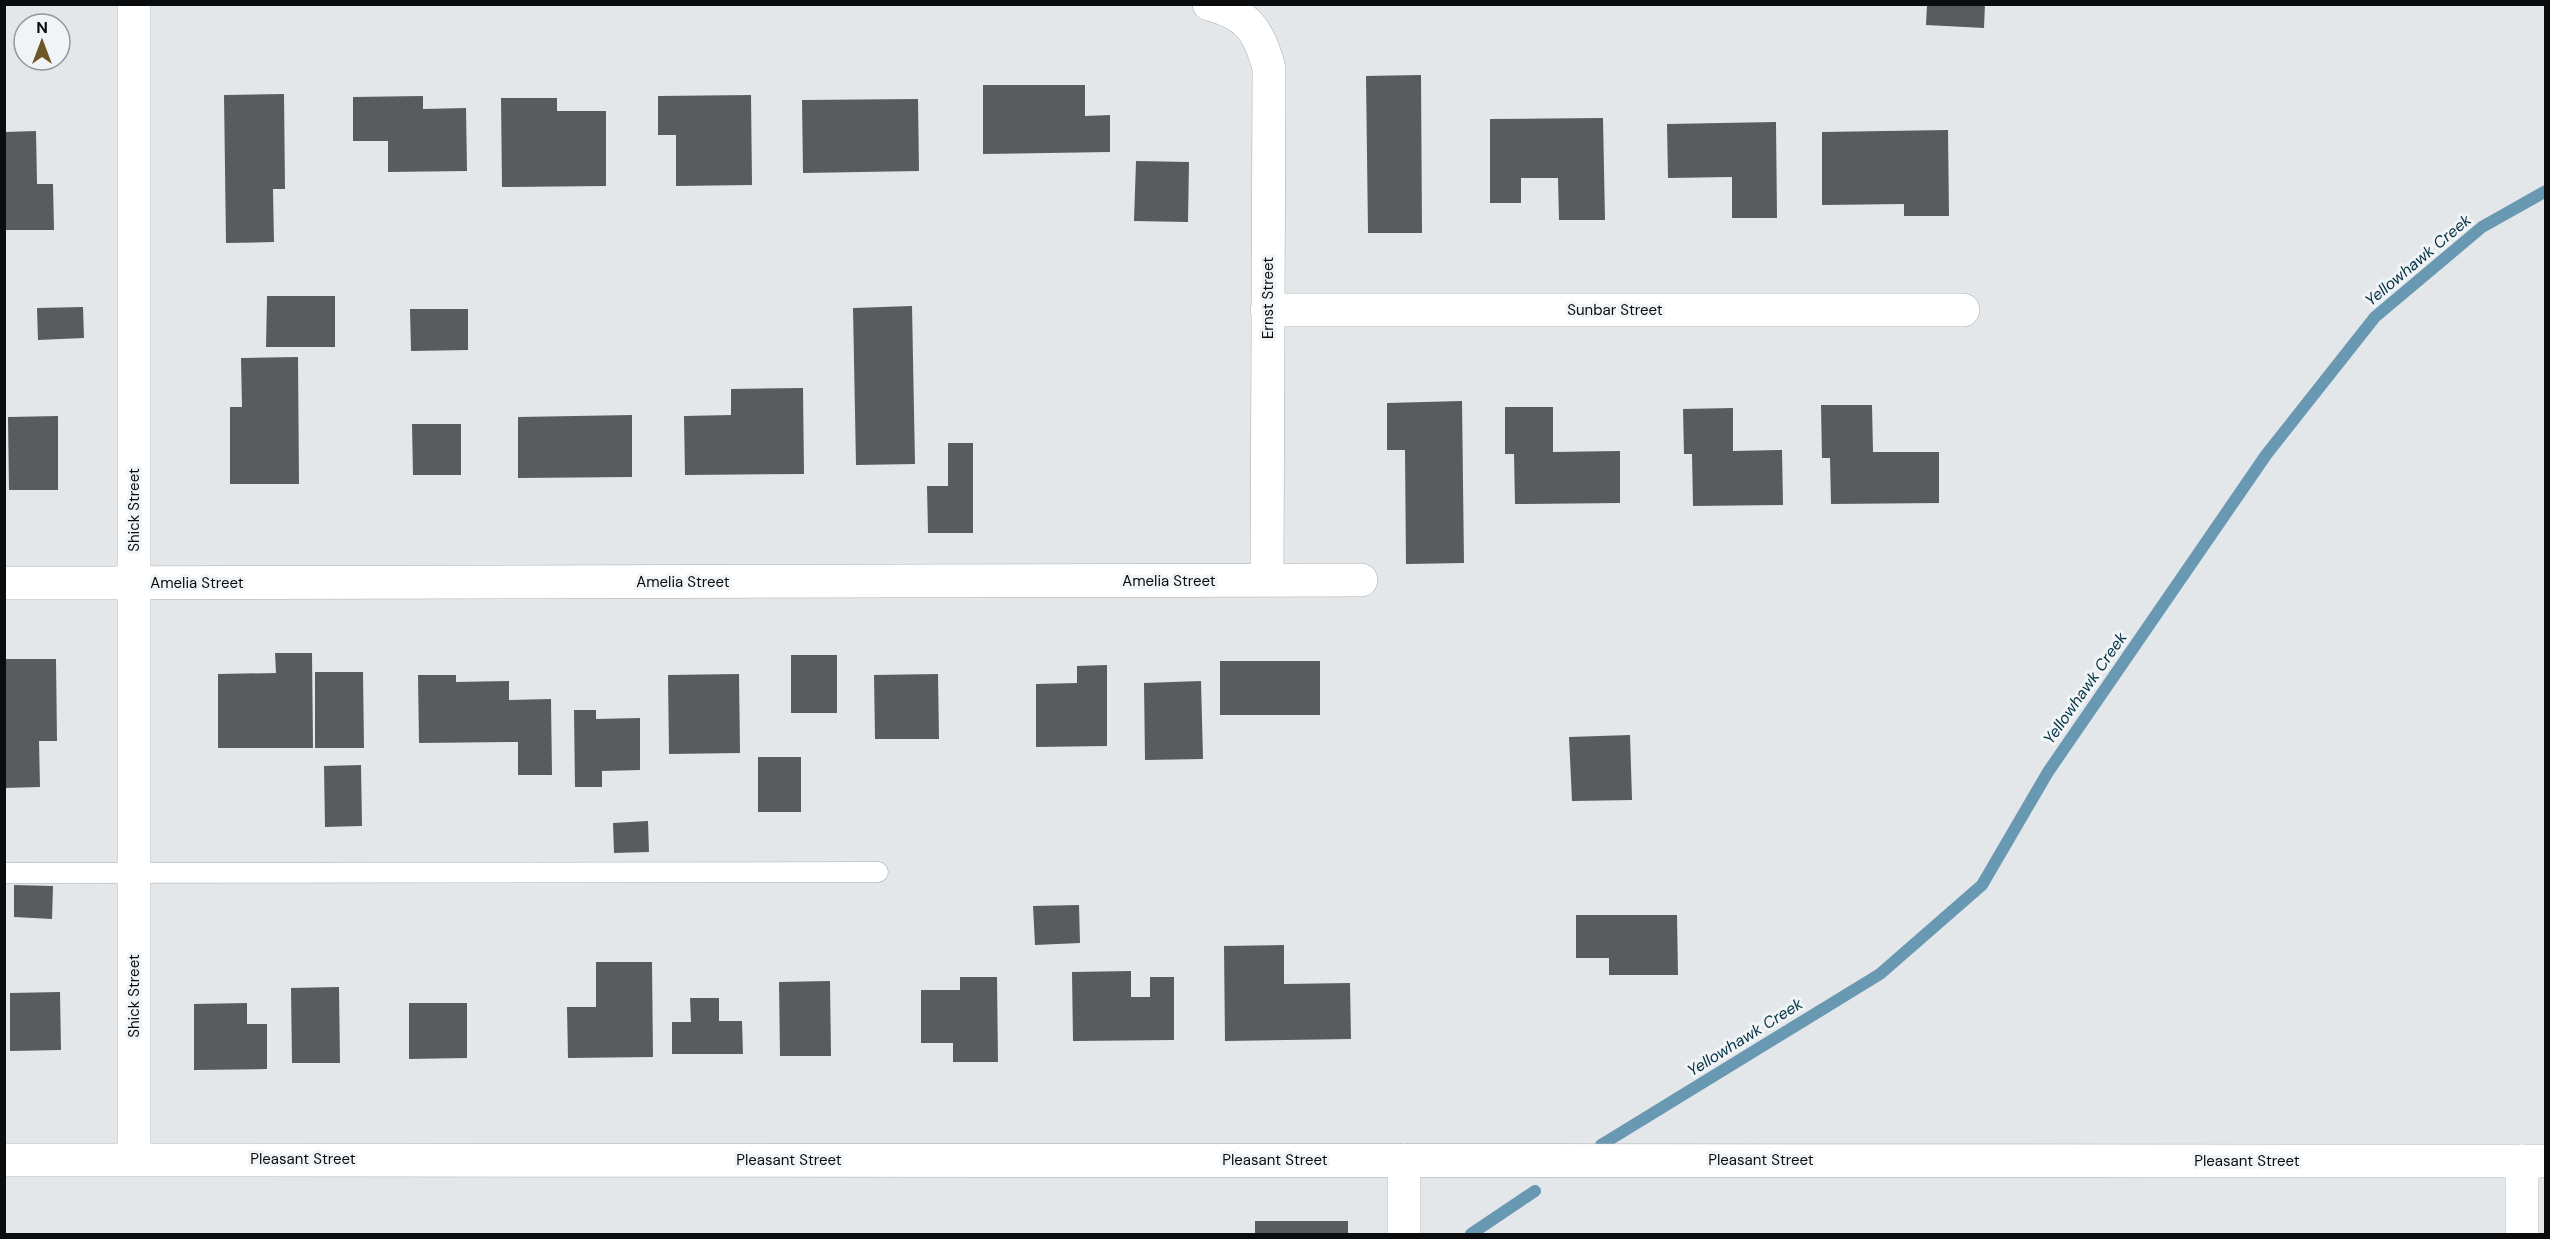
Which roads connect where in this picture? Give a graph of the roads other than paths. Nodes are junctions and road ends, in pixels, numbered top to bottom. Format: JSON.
{"nodes":[{"id":1,"x":134,"y":4,"type":"edge"},
{"id":2,"x":1209,"y":4,"type":"edge"},
{"id":3,"x":1267,"y":310,"type":"junction"},
{"id":4,"x":1963,"y":310,"type":"dead end"},
{"id":5,"x":1267,"y":580,"type":"junction"},
{"id":6,"x":1361,"y":580,"type":"dead end"},
{"id":7,"x":4,"y":583,"type":"edge"},
{"id":8,"x":134,"y":583,"type":"junction"},
{"id":9,"x":878,"y":872,"type":"dead end"},
{"id":10,"x":4,"y":873,"type":"edge"},
{"id":11,"x":135,"y":874,"type":"junction"},
{"id":12,"x":135,"y":1159,"type":"junction"},
{"id":13,"x":4,"y":1160,"type":"edge"},
{"id":14,"x":1404,"y":1160,"type":"junction"},
{"id":15,"x":2534,"y":1161,"type":"edge"},
{"id":16,"x":1404,"y":1234,"type":"edge"},
{"id":17,"x":2522,"y":1234,"type":"edge"}],
"edges":[{"from":1,"to":8,"type":"street","name":"Shick Street"},
{"from":2,"to":3,"type":"street","name":"Ernst Street"},
{"from":3,"to":4,"type":"street","name":"Sunbar Street"},
{"from":3,"to":5,"type":"street","name":"Ernst Street"},
{"from":5,"to":6,"type":"street","name":"Amelia Street"},
{"from":5,"to":8,"type":"street","name":"Amelia Street"},
{"from":7,"to":8,"type":"street","name":"Amelia Street"},
{"from":8,"to":11,"type":"street","name":"Shick Street"},
{"from":9,"to":11,"type":"lane"},
{"from":10,"to":11,"type":"lane"},
{"from":11,"to":12,"type":"street","name":"Shick Street"},
{"from":12,"to":13,"type":"street","name":"Pleasant Street"},
{"from":12,"to":14,"type":"street","name":"Pleasant Street"},
{"from":14,"to":15,"type":"street","name":"Pleasant Street"},
{"from":14,"to":16,"type":"street"},
{"from":15,"to":17,"type":"street"}]}
